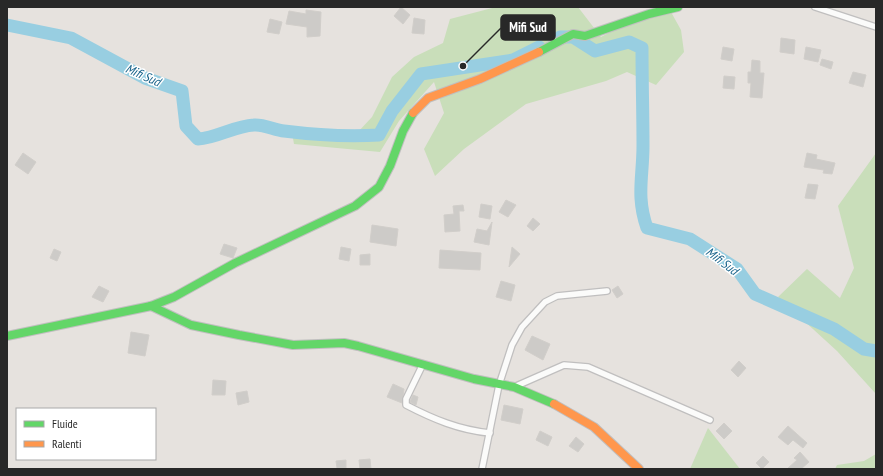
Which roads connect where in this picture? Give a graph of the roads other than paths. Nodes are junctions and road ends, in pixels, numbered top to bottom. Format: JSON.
{"nodes":[{"id":1,"x":678,"y":7,"type":"edge"},
{"id":2,"x":815,"y":7,"type":"edge"},
{"id":3,"x":876,"y":27,"type":"edge"},
{"id":4,"x":607,"y":290,"type":"dead end"},
{"id":5,"x":151,"y":306,"type":"junction"},
{"id":6,"x":7,"y":336,"type":"edge"},
{"id":7,"x":423,"y":364,"type":"junction"},
{"id":8,"x":499,"y":385,"type":"junction"},
{"id":9,"x":514,"y":387,"type":"junction"},
{"id":10,"x":710,"y":420,"type":"dead end"},
{"id":11,"x":490,"y":433,"type":"junction"},
{"id":12,"x":482,"y":469,"type":"edge"},
{"id":13,"x":639,"y":469,"type":"edge"}],
"edges":[{"from":1,"to":5,"type":"street"},
{"from":2,"to":3,"type":"street"},
{"from":4,"to":8,"type":"street"},
{"from":5,"to":6,"type":"street"},
{"from":5,"to":7,"type":"street"},
{"from":7,"to":8,"type":"street"},
{"from":7,"to":11,"type":"street"},
{"from":8,"to":9,"type":"street"},
{"from":8,"to":11,"type":"street"},
{"from":9,"to":10,"type":"street"},
{"from":9,"to":13,"type":"street"},
{"from":11,"to":12,"type":"street"}]}
